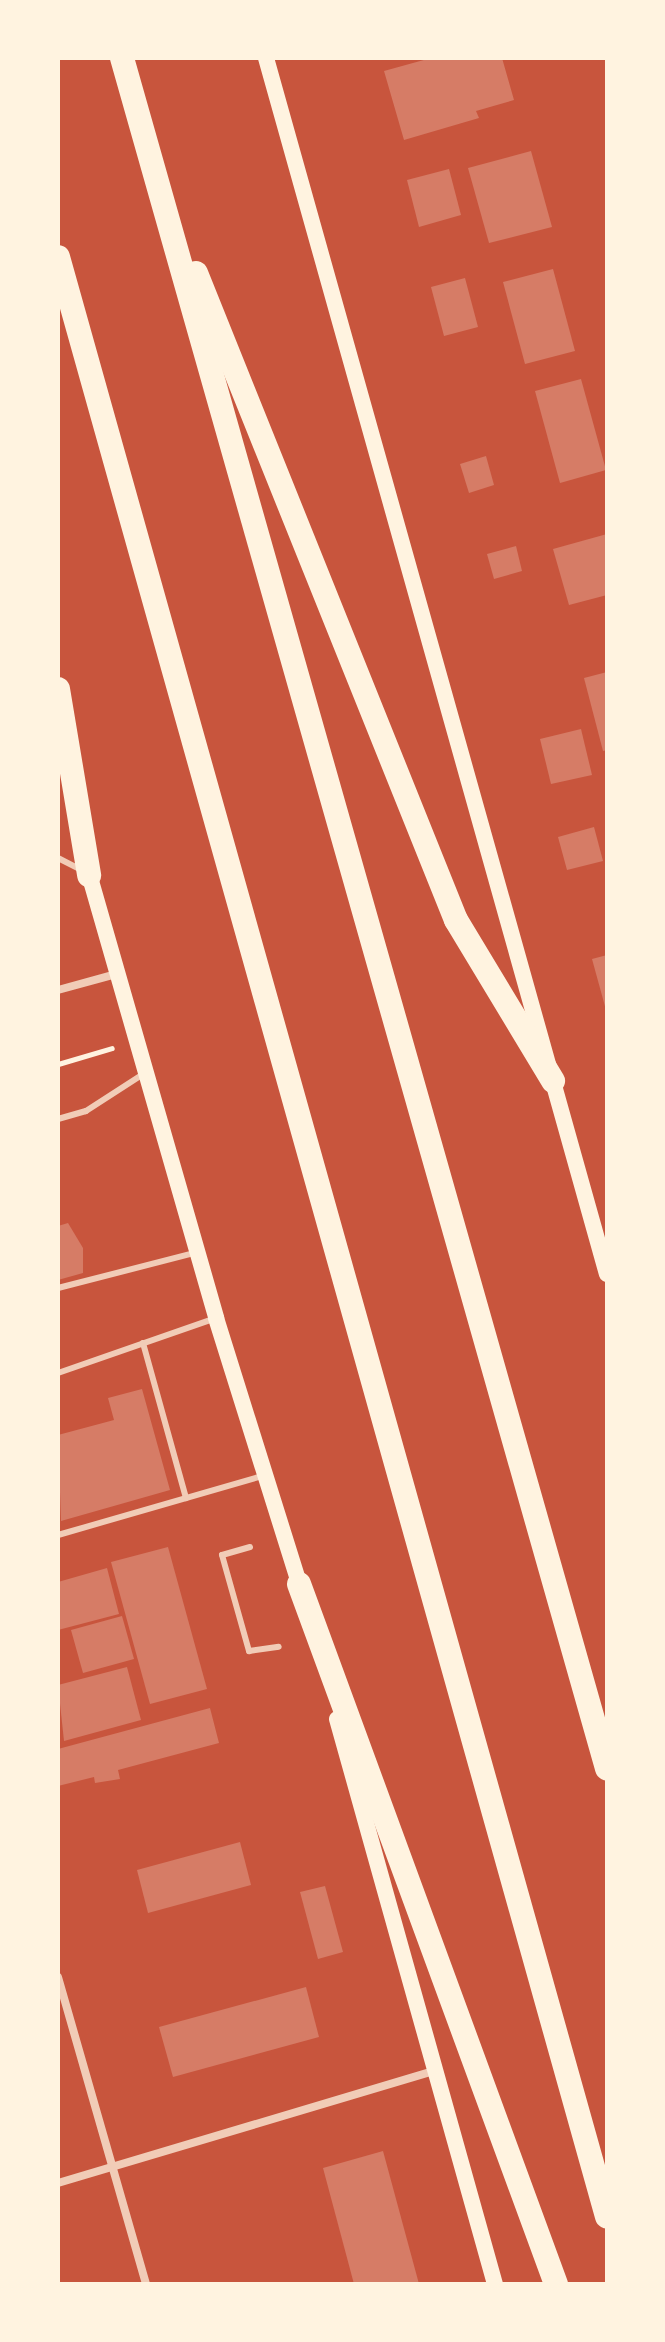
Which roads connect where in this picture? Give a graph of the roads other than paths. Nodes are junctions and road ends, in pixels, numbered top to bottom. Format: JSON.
{"nodes":[{"id":1,"x":122,"y":58,"type":"edge"},
{"id":2,"x":266,"y":58,"type":"edge"},
{"id":3,"x":149,"y":154,"type":"junction"},
{"id":4,"x":58,"y":257,"type":"edge"},
{"id":5,"x":58,"y":689,"type":"edge"},
{"id":6,"x":58,"y":763,"type":"edge"},
{"id":7,"x":58,"y":858,"type":"edge"},
{"id":8,"x":89,"y":875,"type":"junction"},
{"id":9,"x":116,"y":974,"type":"junction"},
{"id":10,"x":58,"y":990,"type":"edge"},
{"id":11,"x":145,"y":1073,"type":"junction"},
{"id":12,"x":553,"y":1081,"type":"junction"},
{"id":13,"x":58,"y":1119,"type":"edge"},
{"id":14,"x":197,"y":1253,"type":"junction"},
{"id":15,"x":607,"y":1274,"type":"edge"},
{"id":16,"x":58,"y":1288,"type":"edge"},
{"id":17,"x":216,"y":1318,"type":"junction"},
{"id":18,"x":143,"y":1343,"type":"junction"},
{"id":19,"x":58,"y":1373,"type":"edge"},
{"id":20,"x":267,"y":1474,"type":"junction"},
{"id":21,"x":186,"y":1498,"type":"junction"},
{"id":22,"x":58,"y":1535,"type":"edge"},
{"id":23,"x":250,"y":1547,"type":"dead end"},
{"id":24,"x":299,"y":1584,"type":"junction"},
{"id":25,"x":279,"y":1647,"type":"dead end"},
{"id":26,"x":607,"y":1769,"type":"edge"},
{"id":27,"x":58,"y":1977,"type":"edge"},
{"id":28,"x":436,"y":2070,"type":"junction"},
{"id":29,"x":112,"y":2167,"type":"junction"},
{"id":30,"x":58,"y":2183,"type":"edge"},
{"id":31,"x":607,"y":2217,"type":"edge"},
{"id":32,"x":146,"y":2284,"type":"edge"},
{"id":33,"x":495,"y":2284,"type":"edge"},
{"id":34,"x":556,"y":2284,"type":"edge"}],
"edges":[{"from":1,"to":3,"type":"highway"},
{"from":2,"to":12,"type":"main road"},
{"from":3,"to":12,"type":"highway"},
{"from":3,"to":26,"type":"highway"},
{"from":4,"to":31,"type":"highway"},
{"from":5,"to":8,"type":"highway"},
{"from":6,"to":8,"type":"main road"},
{"from":7,"to":8,"type":"lane"},
{"from":8,"to":9,"type":"main road"},
{"from":9,"to":10,"type":"street"},
{"from":9,"to":11,"type":"main road"},
{"from":11,"to":13,"type":"lane"},
{"from":11,"to":14,"type":"main road"},
{"from":12,"to":15,"type":"main road"},
{"from":14,"to":16,"type":"lane"},
{"from":14,"to":17,"type":"main road"},
{"from":17,"to":18,"type":"lane"},
{"from":17,"to":20,"type":"main road"},
{"from":18,"to":19,"type":"lane"},
{"from":18,"to":21,"type":"lane"},
{"from":20,"to":21,"type":"lane"},
{"from":20,"to":24,"type":"main road"},
{"from":21,"to":22,"type":"lane"},
{"from":23,"to":25,"type":"lane"},
{"from":24,"to":28,"type":"main road"},
{"from":24,"to":34,"type":"highway"},
{"from":27,"to":29,"type":"street"},
{"from":28,"to":29,"type":"street"},
{"from":28,"to":33,"type":"main road"},
{"from":29,"to":30,"type":"street"},
{"from":29,"to":32,"type":"street"}]}
